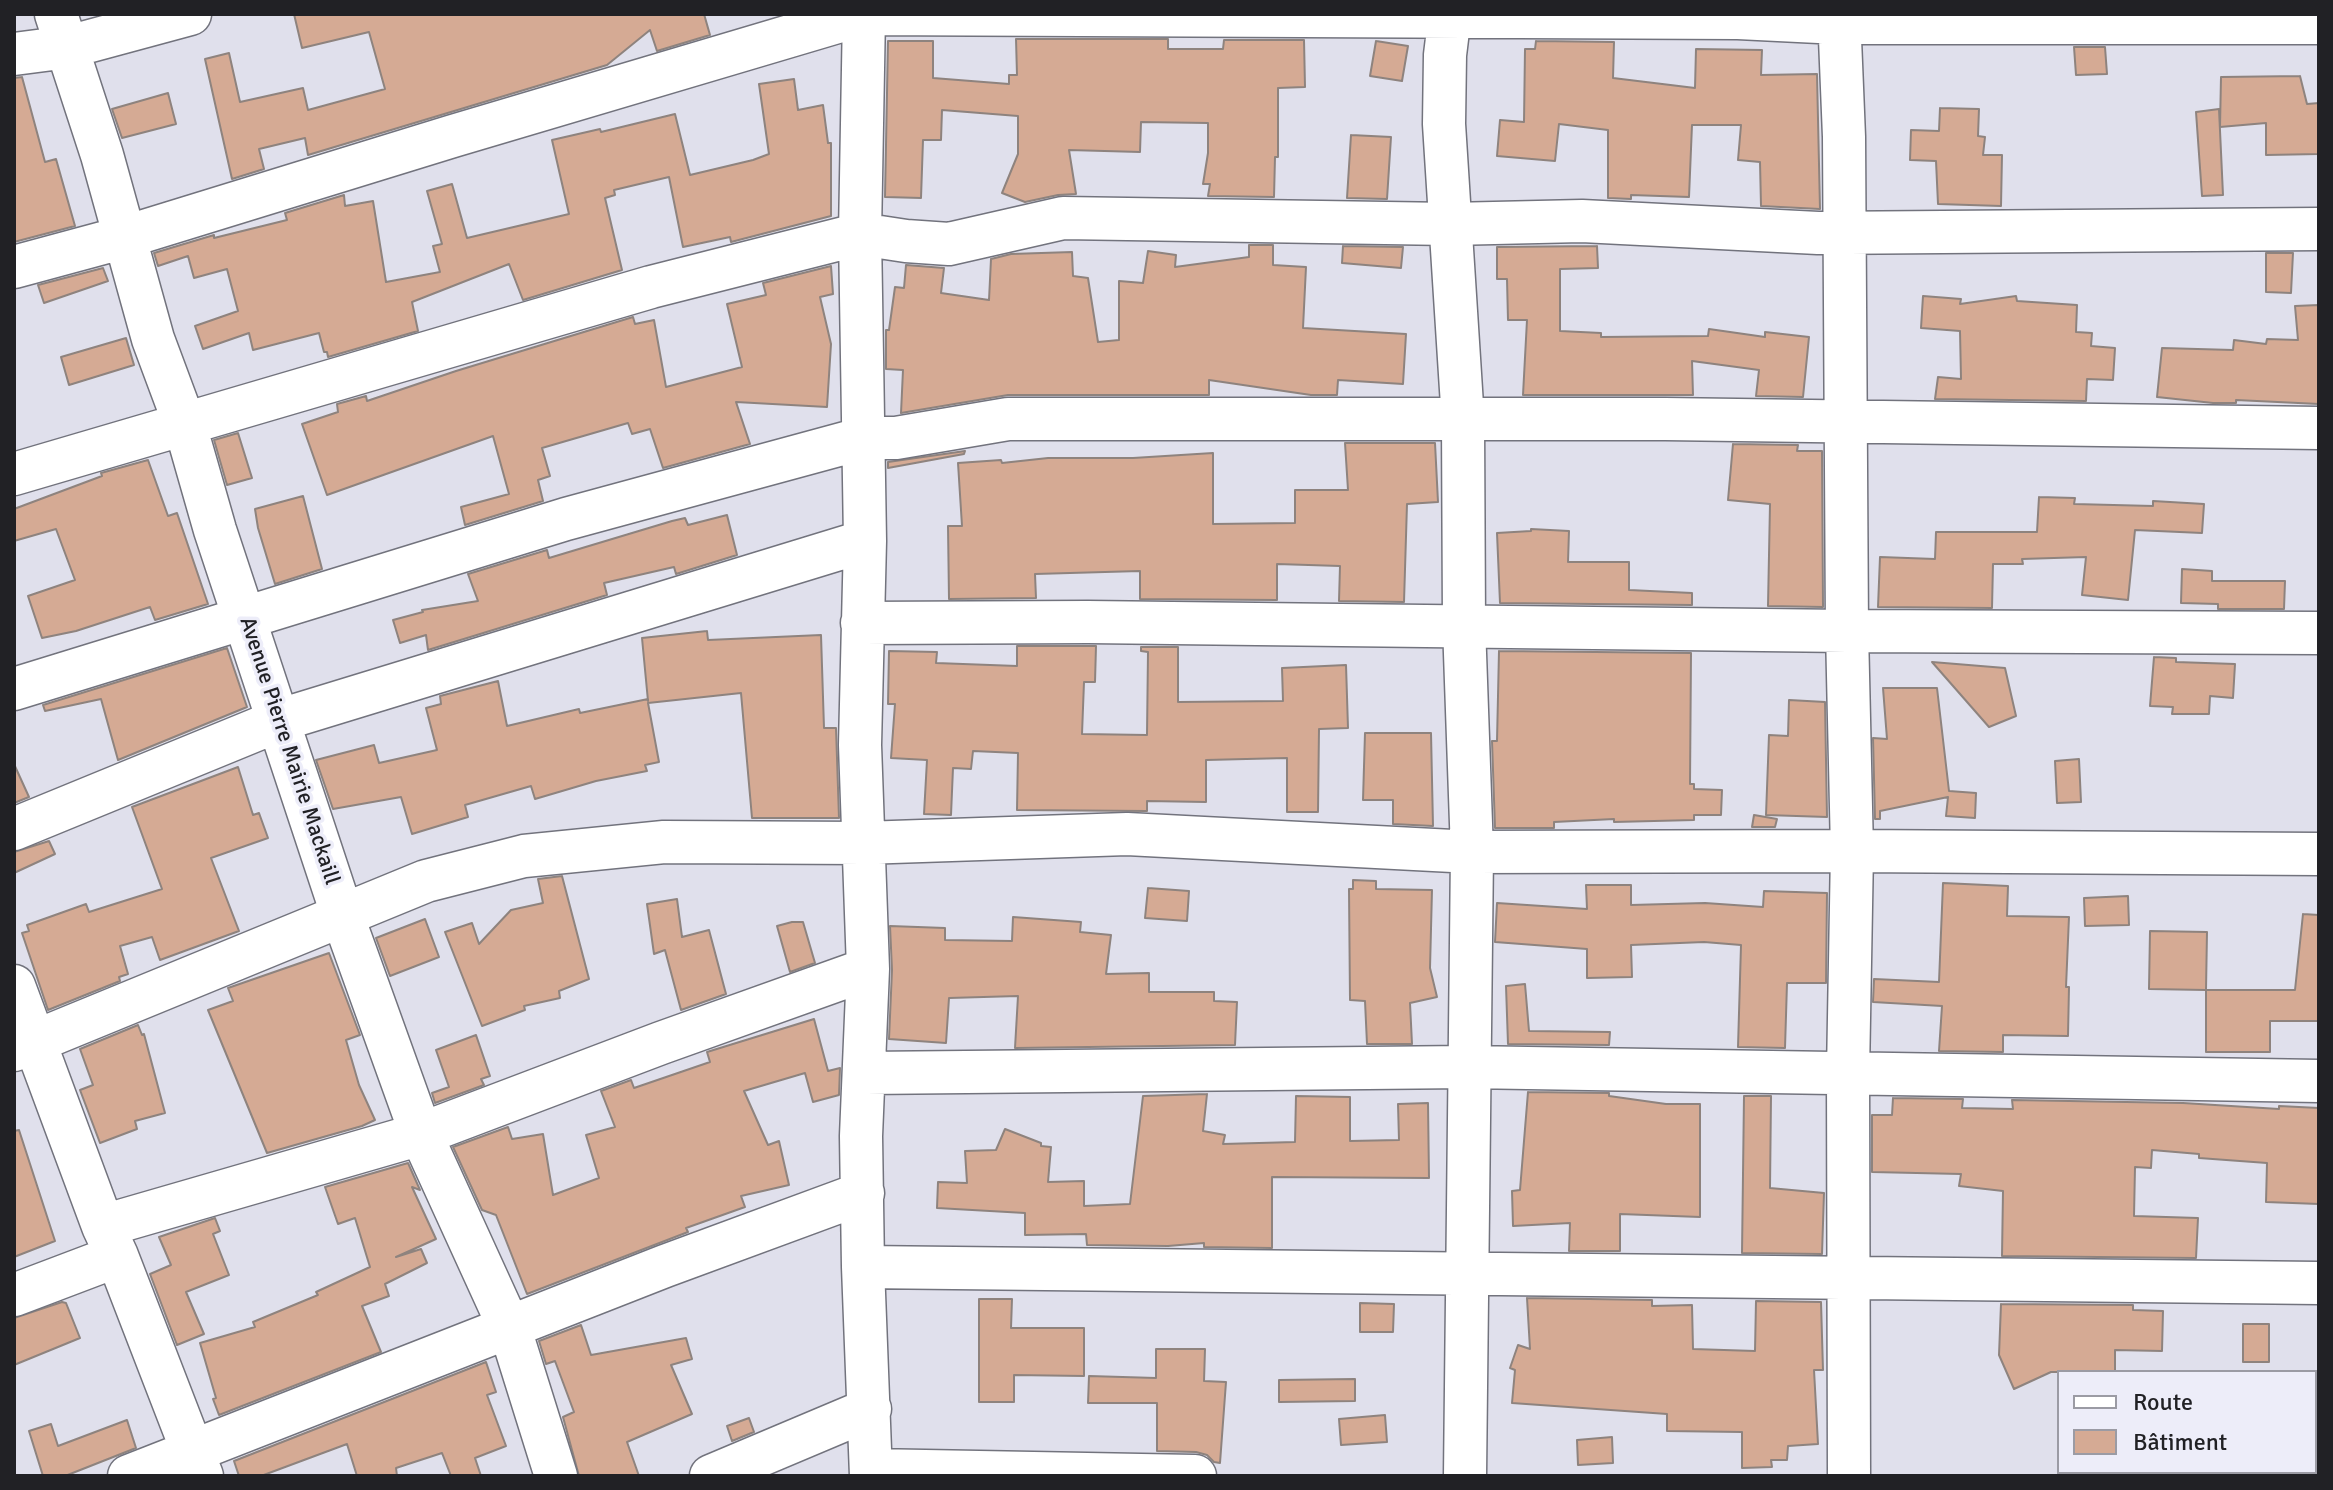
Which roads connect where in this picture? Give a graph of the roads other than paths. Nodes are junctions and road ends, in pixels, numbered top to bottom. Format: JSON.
{"nodes":[{"id":1,"x":190,"y":14,"type":"edge"},
{"id":2,"x":864,"y":14,"type":"edge"},
{"id":3,"x":1450,"y":16,"type":"edge"},
{"id":4,"x":1839,"y":18,"type":"edge"},
{"id":5,"x":2319,"y":23,"type":"edge"},
{"id":6,"x":62,"y":31,"type":"edge"},
{"id":7,"x":14,"y":54,"type":"edge"},
{"id":8,"x":1450,"y":224,"type":"junction"},
{"id":9,"x":2319,"y":229,"type":"edge"},
{"id":10,"x":1845,"y":233,"type":"junction"},
{"id":11,"x":860,"y":234,"type":"junction"},
{"id":12,"x":125,"y":237,"type":"junction"},
{"id":13,"x":14,"y":267,"type":"edge"},
{"id":14,"x":1463,"y":421,"type":"junction"},
{"id":15,"x":1846,"y":422,"type":"junction"},
{"id":16,"x":185,"y":425,"type":"junction"},
{"id":17,"x":2319,"y":428,"type":"edge"},
{"id":18,"x":864,"y":438,"type":"junction"},
{"id":19,"x":14,"y":474,"type":"edge"},
{"id":20,"x":865,"y":541,"type":"junction"},
{"id":21,"x":245,"y":616,"type":"junction"},
{"id":22,"x":862,"y":623,"type":"junction"},
{"id":23,"x":1464,"y":625,"type":"junction"},
{"id":24,"x":1847,"y":631,"type":"junction"},
{"id":25,"x":2319,"y":633,"type":"edge"},
{"id":26,"x":14,"y":689,"type":"edge"},
{"id":27,"x":280,"y":720,"type":"junction"},
{"id":28,"x":14,"y":829,"type":"edge"},
{"id":29,"x":863,"y":843,"type":"junction"},
{"id":30,"x":1852,"y":851,"type":"junction"},
{"id":31,"x":1472,"y":852,"type":"junction"},
{"id":32,"x":2319,"y":854,"type":"edge"},
{"id":33,"x":343,"y":917,"type":"junction"},
{"id":34,"x":868,"y":969,"type":"junction"},
{"id":35,"x":14,"y":986,"type":"edge"},
{"id":36,"x":24,"y":1046,"type":"edge"},
{"id":37,"x":1467,"y":1067,"type":"junction"},
{"id":38,"x":866,"y":1073,"type":"junction"},
{"id":39,"x":1848,"y":1073,"type":"junction"},
{"id":40,"x":2319,"y":1081,"type":"edge"},
{"id":41,"x":421,"y":1134,"type":"junction"},
{"id":42,"x":863,"y":1193,"type":"junction"},
{"id":43,"x":110,"y":1241,"type":"junction"},
{"id":44,"x":863,"y":1267,"type":"junction"},
{"id":45,"x":1467,"y":1272,"type":"junction"},
{"id":46,"x":1849,"y":1279,"type":"junction"},
{"id":47,"x":2319,"y":1283,"type":"edge"},
{"id":48,"x":14,"y":1295,"type":"edge"},
{"id":49,"x":510,"y":1329,"type":"junction"},
{"id":50,"x":870,"y":1409,"type":"junction"},
{"id":51,"x":198,"y":1463,"type":"edge"},
{"id":52,"x":871,"y":1473,"type":"edge"},
{"id":53,"x":129,"y":1476,"type":"edge"},
{"id":54,"x":556,"y":1476,"type":"edge"},
{"id":55,"x":711,"y":1476,"type":"edge"},
{"id":56,"x":1195,"y":1476,"type":"edge"},
{"id":57,"x":1465,"y":1476,"type":"edge"},
{"id":58,"x":1849,"y":1476,"type":"edge"}],
"edges":[{"from":1,"to":6,"type":"street"},
{"from":2,"to":3,"type":"street"},
{"from":2,"to":11,"type":"street"},
{"from":2,"to":12,"type":"street"},
{"from":3,"to":4,"type":"street"},
{"from":3,"to":8,"type":"street"},
{"from":4,"to":5,"type":"street"},
{"from":4,"to":10,"type":"street"},
{"from":6,"to":7,"type":"street"},
{"from":6,"to":12,"type":"street","name":"Avenue Pierre Mairie Mackaill"},
{"from":8,"to":10,"type":"street"},
{"from":8,"to":11,"type":"street"},
{"from":8,"to":14,"type":"street"},
{"from":9,"to":10,"type":"street"},
{"from":10,"to":15,"type":"street"},
{"from":11,"to":16,"type":"street"},
{"from":11,"to":18,"type":"street"},
{"from":12,"to":13,"type":"street"},
{"from":12,"to":16,"type":"street","name":"Avenue Pierre Mairie Mackaill"},
{"from":14,"to":15,"type":"street"},
{"from":14,"to":18,"type":"street"},
{"from":14,"to":23,"type":"street"},
{"from":15,"to":17,"type":"street"},
{"from":15,"to":24,"type":"street"},
{"from":16,"to":19,"type":"street"},
{"from":16,"to":21,"type":"street","name":"Avenue Pierre Mairie Mackaill"},
{"from":18,"to":20,"type":"street"},
{"from":18,"to":21,"type":"street"},
{"from":20,"to":22,"type":"street"},
{"from":20,"to":27,"type":"street"},
{"from":21,"to":26,"type":"street"},
{"from":21,"to":27,"type":"street","name":"Avenue Pierre Mairie Mackaill"},
{"from":22,"to":23,"type":"street"},
{"from":22,"to":29,"type":"street"},
{"from":23,"to":24,"type":"street"},
{"from":23,"to":31,"type":"street"},
{"from":24,"to":25,"type":"street"},
{"from":24,"to":30,"type":"street"},
{"from":27,"to":28,"type":"street"},
{"from":27,"to":33,"type":"street","name":"Avenue Pierre Mairie Mackaill"},
{"from":29,"to":31,"type":"street"},
{"from":29,"to":33,"type":"street"},
{"from":29,"to":34,"type":"street"},
{"from":30,"to":31,"type":"street"},
{"from":30,"to":32,"type":"street"},
{"from":30,"to":39,"type":"street"},
{"from":31,"to":37,"type":"street"},
{"from":33,"to":36,"type":"street"},
{"from":33,"to":41,"type":"street","name":"Avenue Pierre Mairie Mackaill"},
{"from":34,"to":38,"type":"street"},
{"from":34,"to":41,"type":"street"},
{"from":35,"to":36,"type":"street"},
{"from":36,"to":43,"type":"street"},
{"from":37,"to":38,"type":"street"},
{"from":37,"to":39,"type":"street"},
{"from":37,"to":45,"type":"street"},
{"from":38,"to":42,"type":"street"},
{"from":39,"to":40,"type":"street"},
{"from":39,"to":46,"type":"street"},
{"from":41,"to":43,"type":"street"},
{"from":41,"to":49,"type":"street","name":"Avenue Pierre Mairie Mackaill"},
{"from":42,"to":44,"type":"street"},
{"from":42,"to":49,"type":"street"},
{"from":43,"to":48,"type":"street"},
{"from":43,"to":51,"type":"street"},
{"from":44,"to":45,"type":"street"},
{"from":44,"to":50,"type":"street"},
{"from":45,"to":46,"type":"street"},
{"from":45,"to":57,"type":"street"},
{"from":46,"to":47,"type":"street"},
{"from":46,"to":58,"type":"street"},
{"from":49,"to":51,"type":"street"},
{"from":49,"to":54,"type":"street","name":"Avenue Pierre Mairie Mackaill"},
{"from":50,"to":52,"type":"street"},
{"from":50,"to":55,"type":"street"},
{"from":51,"to":53,"type":"street"},
{"from":52,"to":56,"type":"street"}]}
